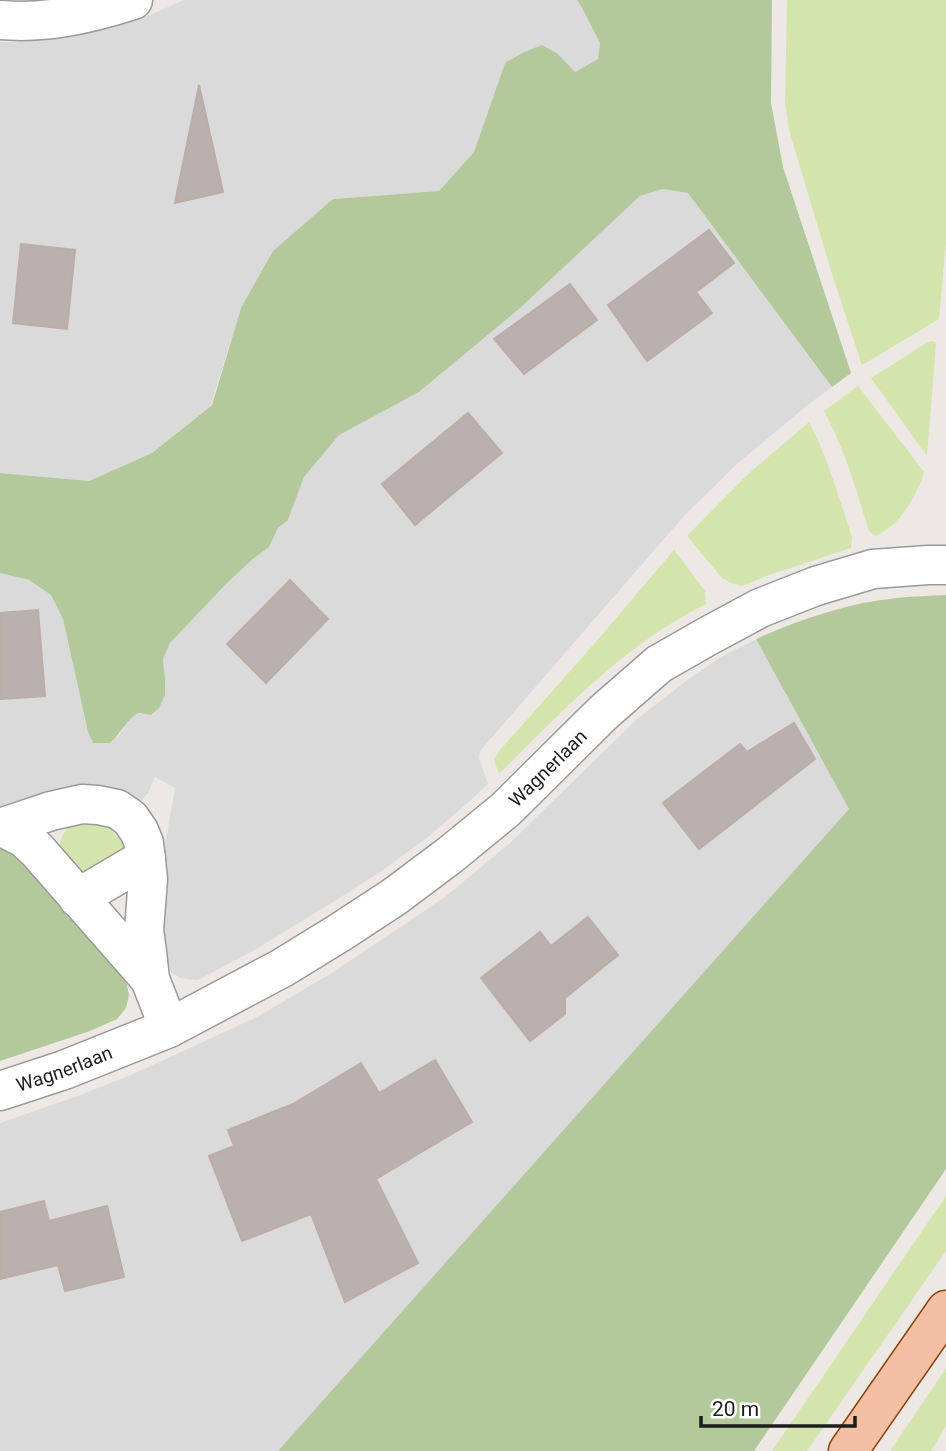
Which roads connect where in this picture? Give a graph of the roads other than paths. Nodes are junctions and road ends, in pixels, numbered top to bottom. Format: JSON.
{"nodes":[{"id":1,"x":133,"y":0,"type":"edge"},
{"id":2,"x":0,"y":20,"type":"edge"},
{"id":3,"x":946,"y":565,"type":"edge"},
{"id":4,"x":2,"y":828,"type":"edge"},
{"id":5,"x":146,"y":858,"type":"junction"},
{"id":6,"x":78,"y":898,"type":"junction"},
{"id":7,"x":150,"y":979,"type":"junction"},
{"id":8,"x":169,"y":1028,"type":"junction"},
{"id":9,"x":0,"y":1091,"type":"edge"},
{"id":10,"x":946,"y":1310,"type":"edge"},
{"id":11,"x":848,"y":1451,"type":"edge"}],
"edges":[{"from":1,"to":2,"type":"street"},
{"from":3,"to":8,"type":"street","name":"Wagnerlaan"},
{"from":4,"to":5,"type":"street"},
{"from":4,"to":6,"type":"street"},
{"from":5,"to":6,"type":"street"},
{"from":5,"to":7,"type":"street"},
{"from":6,"to":7,"type":"street"},
{"from":7,"to":8,"type":"street"},
{"from":8,"to":9,"type":"street","name":"Wagnerlaan"},
{"from":10,"to":11,"type":"main road"}]}
